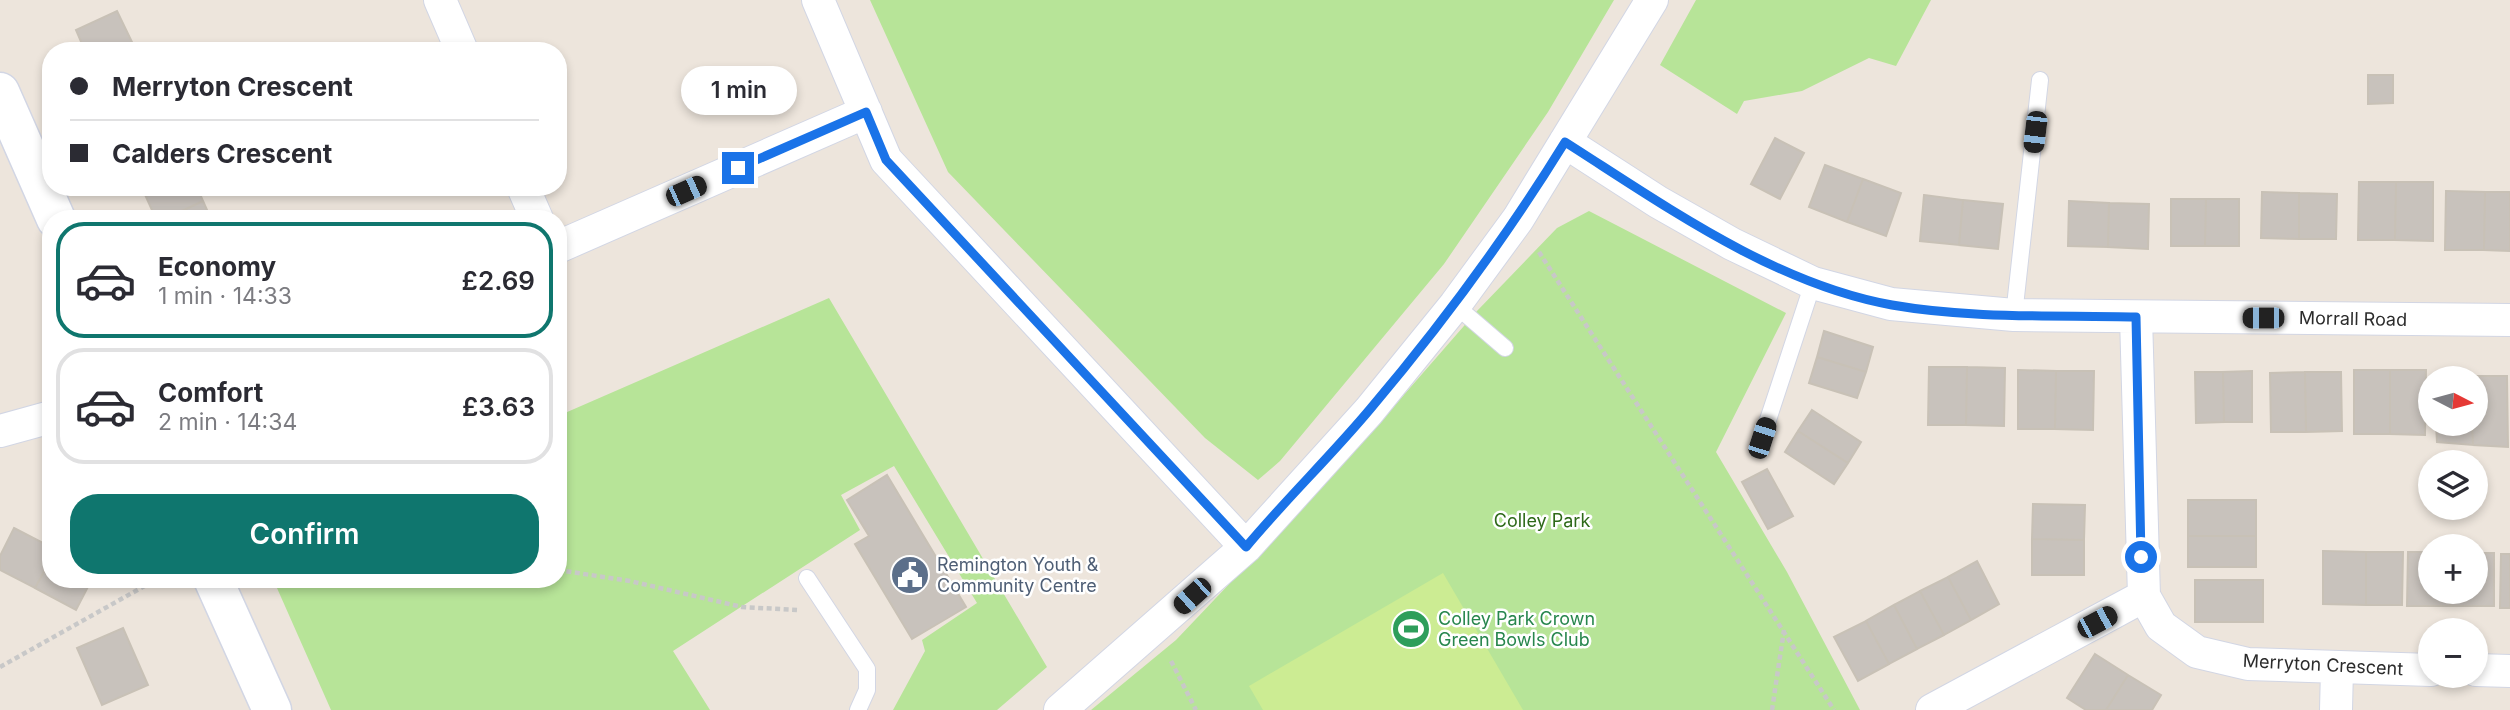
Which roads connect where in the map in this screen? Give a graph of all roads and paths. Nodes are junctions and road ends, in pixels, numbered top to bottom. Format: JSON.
{"nodes":[{"id":1,"x":440,"y":0,"type":"edge"},
{"id":2,"x":818,"y":0,"type":"edge"},
{"id":3,"x":1652,"y":0,"type":"edge"},
{"id":4,"x":459,"y":42,"type":"edge"},
{"id":5,"x":2040,"y":79,"type":"dead end"},
{"id":6,"x":0,"y":92,"type":"edge"},
{"id":7,"x":866,"y":112,"type":"junction"},
{"id":8,"x":1565,"y":142,"type":"junction"},
{"id":9,"x":42,"y":187,"type":"edge"},
{"id":10,"x":1518,"y":219,"type":"junction"},
{"id":11,"x":567,"y":243,"type":"edge"},
{"id":12,"x":1813,"y":283,"type":"junction"},
{"id":13,"x":1455,"y":306,"type":"junction"},
{"id":14,"x":2014,"y":315,"type":"junction"},
{"id":15,"x":2136,"y":317,"type":"junction"},
{"id":16,"x":2510,"y":320,"type":"edge"},
{"id":17,"x":1505,"y":348,"type":"dead end"},
{"id":18,"x":42,"y":419,"type":"edge"},
{"id":19,"x":0,"y":431,"type":"edge"},
{"id":20,"x":1762,"y":438,"type":"dead end"},
{"id":21,"x":1246,"y":547,"type":"junction"},
{"id":22,"x":567,"y":571,"type":"edge"},
{"id":23,"x":807,"y":578,"type":"dead end"},
{"id":24,"x":141,"y":588,"type":"edge"},
{"id":25,"x":217,"y":588,"type":"edge"},
{"id":26,"x":2144,"y":596,"type":"junction"},
{"id":27,"x":829,"y":612,"type":"junction"},
{"id":28,"x":1155,"y":629,"type":"junction"},
{"id":29,"x":1784,"y":629,"type":"junction"},
{"id":30,"x":0,"y":667,"type":"edge"},
{"id":31,"x":2337,"y":669,"type":"junction"},
{"id":32,"x":2418,"y":670,"type":"edge"},
{"id":33,"x":2488,"y":670,"type":"edge"},
{"id":34,"x":2510,"y":671,"type":"edge"},
{"id":35,"x":272,"y":710,"type":"edge"},
{"id":36,"x":858,"y":710,"type":"edge"},
{"id":37,"x":1060,"y":710,"type":"edge"},
{"id":38,"x":1196,"y":710,"type":"edge"},
{"id":39,"x":1772,"y":710,"type":"edge"},
{"id":40,"x":1834,"y":710,"type":"edge"},
{"id":41,"x":1932,"y":710,"type":"edge"},
{"id":42,"x":2336,"y":710,"type":"edge"}],
"edges":[{"from":1,"to":4,"type":"street"},
{"from":2,"to":7,"type":"street"},
{"from":3,"to":8,"type":"street"},
{"from":5,"to":14,"type":"lane"},
{"from":6,"to":9,"type":"street"},
{"from":7,"to":11,"type":"street"},
{"from":7,"to":21,"type":"street"},
{"from":8,"to":10,"type":"street"},
{"from":8,"to":12,"type":"street","name":"Morrall Road"},
{"from":10,"to":13,"type":"street"},
{"from":10,"to":29,"type":"path"},
{"from":12,"to":14,"type":"street","name":"Morrall Road"},
{"from":12,"to":20,"type":"lane"},
{"from":13,"to":17,"type":"lane"},
{"from":13,"to":21,"type":"street"},
{"from":14,"to":15,"type":"street","name":"Morrall Road"},
{"from":15,"to":16,"type":"street","name":"Morrall Road"},
{"from":15,"to":26,"type":"street","name":"Merryton Crescent"},
{"from":18,"to":19,"type":"street"},
{"from":21,"to":28,"type":"street"},
{"from":22,"to":27,"type":"path"},
{"from":23,"to":27,"type":"lane"},
{"from":24,"to":30,"type":"path"},
{"from":25,"to":35,"type":"street"},
{"from":26,"to":31,"type":"street","name":"Merryton Crescent"},
{"from":26,"to":41,"type":"street"},
{"from":27,"to":36,"type":"lane"},
{"from":28,"to":37,"type":"street"},
{"from":28,"to":38,"type":"path"},
{"from":29,"to":39,"type":"path"},
{"from":29,"to":40,"type":"path"},
{"from":31,"to":32,"type":"street","name":"Merryton Crescent"},
{"from":31,"to":42,"type":"street"},
{"from":33,"to":34,"type":"street"}]}
